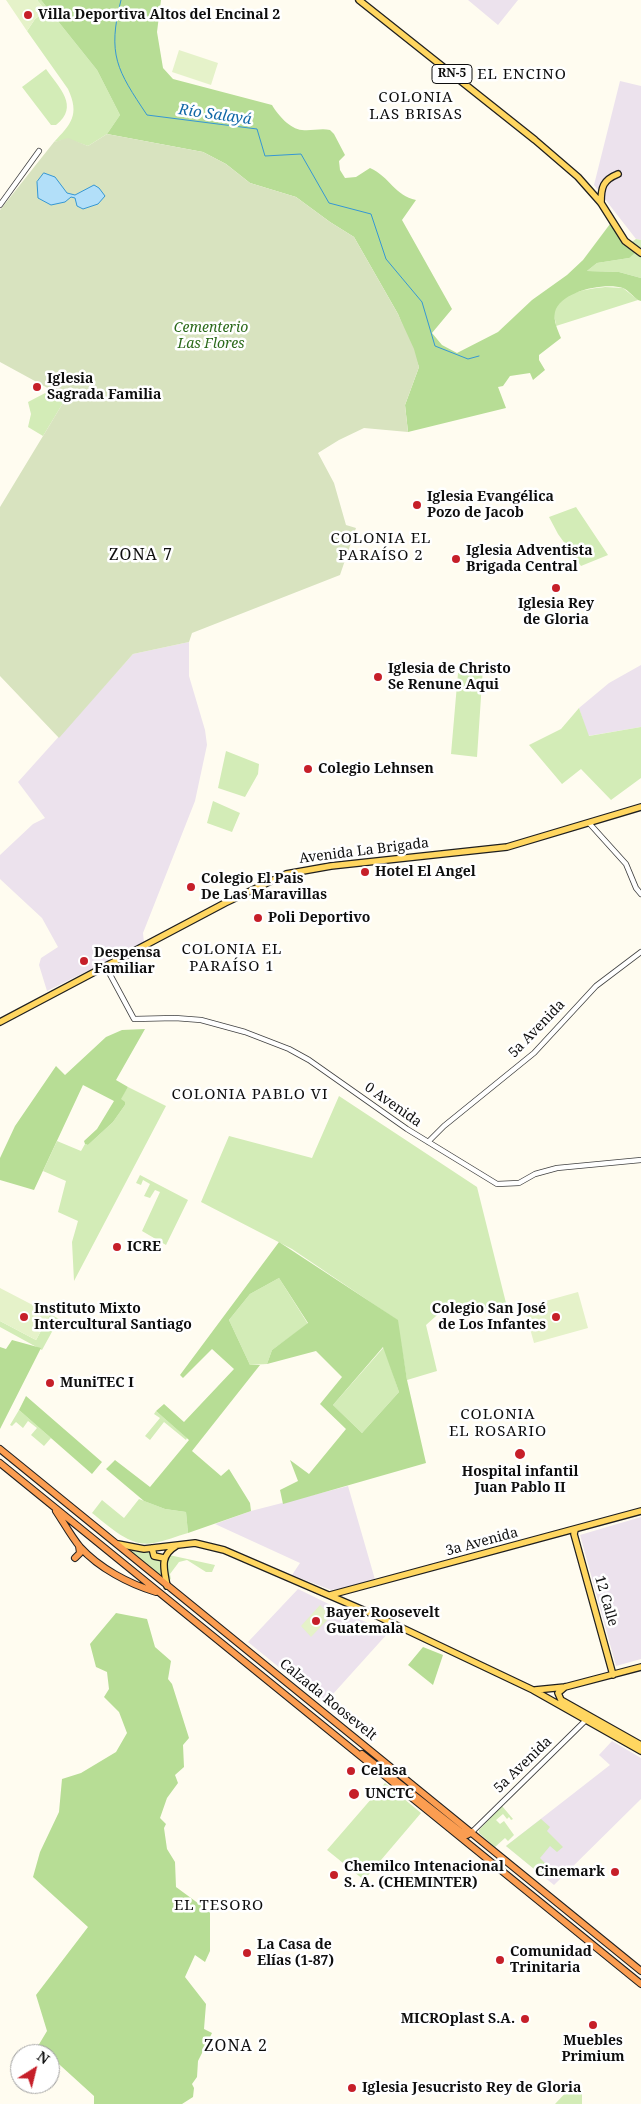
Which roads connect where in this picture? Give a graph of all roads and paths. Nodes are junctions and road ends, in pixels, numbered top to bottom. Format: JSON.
{"nodes":[{"id":1,"x":359,"y":0,"type":"edge"},
{"id":2,"x":39,"y":151,"type":"dead end"},
{"id":3,"x":618,"y":174,"type":"dead end"},
{"id":4,"x":600,"y":203,"type":"junction"},
{"id":5,"x":0,"y":205,"type":"edge"},
{"id":6,"x":641,"y":253,"type":"edge"},
{"id":7,"x":641,"y":807,"type":"edge"},
{"id":8,"x":588,"y":823,"type":"junction"},
{"id":9,"x":641,"y":894,"type":"edge"},
{"id":10,"x":641,"y":952,"type":"edge"},
{"id":11,"x":106,"y":967,"type":"junction"},
{"id":12,"x":0,"y":1022,"type":"edge"},
{"id":13,"x":428,"y":1142,"type":"junction"},
{"id":14,"x":641,"y":1160,"type":"edge"},
{"id":15,"x":0,"y":1449,"type":"edge"},
{"id":16,"x":0,"y":1463,"type":"edge"},
{"id":17,"x":53,"y":1506,"type":"junction"},
{"id":18,"x":641,"y":1511,"type":"edge"},
{"id":19,"x":573,"y":1532,"type":"junction"},
{"id":20,"x":114,"y":1543,"type":"junction"},
{"id":21,"x":180,"y":1544,"type":"junction"},
{"id":22,"x":79,"y":1546,"type":"junction"},
{"id":23,"x":152,"y":1548,"type":"junction"},
{"id":24,"x":75,"y":1558,"type":"dead end"},
{"id":25,"x":164,"y":1558,"type":"junction"},
{"id":26,"x":167,"y":1586,"type":"junction"},
{"id":27,"x":355,"y":1589,"type":"junction"},
{"id":28,"x":160,"y":1593,"type":"junction"},
{"id":29,"x":330,"y":1595,"type":"junction"},
{"id":30,"x":350,"y":1604,"type":"junction"},
{"id":31,"x":252,"y":1655,"type":"junction"},
{"id":32,"x":245,"y":1662,"type":"junction"},
{"id":33,"x":641,"y":1667,"type":"edge"},
{"id":34,"x":613,"y":1675,"type":"junction"},
{"id":35,"x":565,"y":1687,"type":"junction"},
{"id":36,"x":533,"y":1690,"type":"junction"},
{"id":37,"x":588,"y":1718,"type":"junction"},
{"id":38,"x":641,"y":1745,"type":"edge"},
{"id":39,"x":350,"y":1748,"type":"junction"},
{"id":40,"x":641,"y":1750,"type":"edge"},
{"id":41,"x":472,"y":1832,"type":"junction"},
{"id":42,"x":503,"y":1872,"type":"junction"},
{"id":43,"x":537,"y":1887,"type":"junction"},
{"id":44,"x":641,"y":1971,"type":"edge"},
{"id":45,"x":641,"y":1983,"type":"edge"}],
"edges":[{"from":1,"to":4,"type":"main road","number":"RN-5"},
{"from":2,"to":5,"type":"street"},
{"from":3,"to":4,"type":"main road"},
{"from":4,"to":6,"type":"main road","number":"RN-5"},
{"from":7,"to":8,"type":"main road","name":"Avenida La Brigada"},
{"from":8,"to":9,"type":"street"},
{"from":8,"to":11,"type":"main road","name":"Avenida La Brigada"},
{"from":10,"to":13,"type":"street","name":"5a Avenida"},
{"from":11,"to":12,"type":"main road","name":"Avenida La Brigada"},
{"from":11,"to":13,"type":"street","name":"0 Avenida"},
{"from":13,"to":14,"type":"street","name":"0 Avenida"},
{"from":15,"to":20,"type":"highway","name":"Calzada Roosevelt"},
{"from":16,"to":17,"type":"highway","name":"Calzada Roosevelt"},
{"from":17,"to":22,"type":"highway"},
{"from":17,"to":28,"type":"highway","name":"Calzada Roosevelt"},
{"from":18,"to":19,"type":"main road","name":"3a Avenida"},
{"from":19,"to":27,"type":"main road","name":"3a Avenida"},
{"from":19,"to":34,"type":"main road","name":"12 Calle"},
{"from":20,"to":23,"type":"main road"},
{"from":20,"to":26,"type":"highway","name":"Calzada Roosevelt"},
{"from":21,"to":23,"type":"main road"},
{"from":21,"to":25,"type":"main road"},
{"from":21,"to":29,"type":"main road"},
{"from":22,"to":24,"type":"highway"},
{"from":22,"to":28,"type":"highway"},
{"from":23,"to":25,"type":"main road"},
{"from":25,"to":26,"type":"main road"},
{"from":26,"to":31,"type":"highway","name":"Calzada Roosevelt"},
{"from":27,"to":29,"type":"main road","name":"3a Avenida"},
{"from":27,"to":30,"type":"main road"},
{"from":28,"to":32,"type":"highway","name":"Calzada Roosevelt"},
{"from":29,"to":30,"type":"main road"},
{"from":30,"to":36,"type":"main road"},
{"from":31,"to":32,"type":"highway"},
{"from":31,"to":41,"type":"highway","name":"Calzada Roosevelt"},
{"from":32,"to":39,"type":"highway","name":"Calzada Roosevelt"},
{"from":33,"to":34,"type":"main road"},
{"from":34,"to":35,"type":"main road"},
{"from":35,"to":36,"type":"main road"},
{"from":35,"to":37,"type":"main road"},
{"from":36,"to":37,"type":"main road"},
{"from":37,"to":38,"type":"main road"},
{"from":37,"to":40,"type":"main road"},
{"from":37,"to":41,"type":"street","name":"5a Avenida"},
{"from":39,"to":41,"type":"highway"},
{"from":39,"to":42,"type":"highway","name":"Calzada Roosevelt"},
{"from":41,"to":43,"type":"highway","name":"Calzada Roosevelt"},
{"from":42,"to":43,"type":"highway"},
{"from":42,"to":45,"type":"highway","name":"Calzada Roosevelt"},
{"from":43,"to":44,"type":"highway","name":"Calzada Roosevelt"}]}
